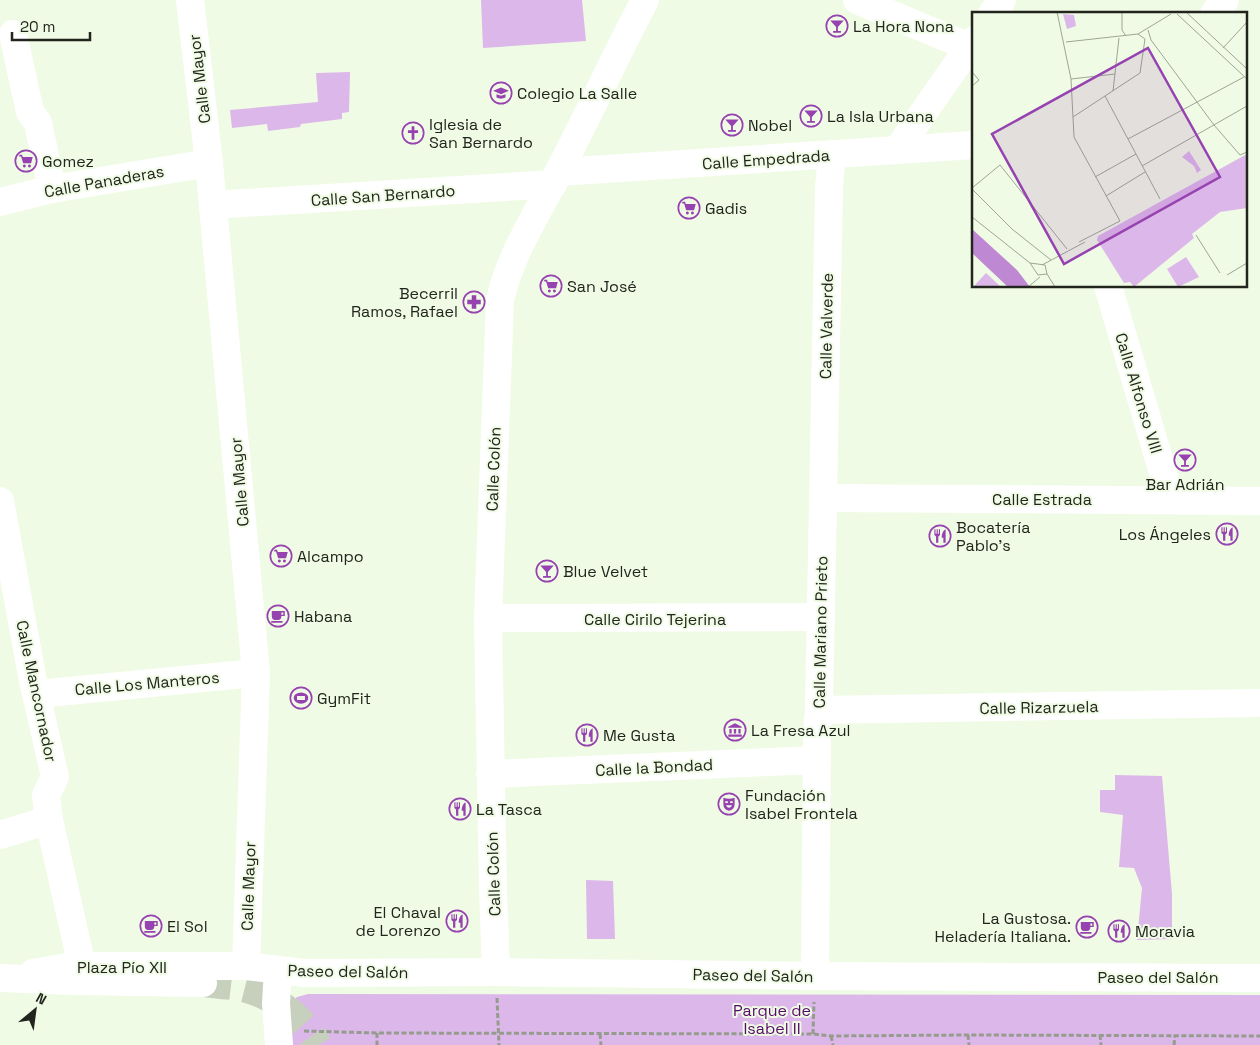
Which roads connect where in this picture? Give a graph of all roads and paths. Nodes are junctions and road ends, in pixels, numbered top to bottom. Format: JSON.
{"nodes":[{"id":1,"x":190,"y":0,"type":"edge"},
{"id":2,"x":645,"y":0,"type":"edge"},
{"id":3,"x":857,"y":0,"type":"edge"},
{"id":4,"x":1002,"y":0,"type":"edge"},
{"id":5,"x":1225,"y":0,"type":"edge"},
{"id":6,"x":993,"y":12,"type":"edge"},
{"id":7,"x":1216,"y":12,"type":"edge"},
{"id":8,"x":13,"y":34,"type":"dead end"},
{"id":9,"x":971,"y":43,"type":"edge"},
{"id":10,"x":972,"y":145,"type":"edge"},
{"id":11,"x":898,"y":149,"type":"junction"},
{"id":12,"x":832,"y":154,"type":"junction"},
{"id":13,"x":209,"y":163,"type":"junction"},
{"id":14,"x":556,"y":178,"type":"junction"},
{"id":15,"x":52,"y":189,"type":"junction"},
{"id":16,"x":0,"y":202,"type":"edge"},
{"id":17,"x":213,"y":205,"type":"junction"},
{"id":18,"x":1109,"y":288,"type":"edge"},
{"id":19,"x":823,"y":498,"type":"junction"},
{"id":20,"x":1171,"y":500,"type":"junction"},
{"id":21,"x":0,"y":501,"type":"edge"},
{"id":22,"x":1260,"y":501,"type":"edge"},
{"id":23,"x":821,"y":617,"type":"junction"},
{"id":24,"x":488,"y":618,"type":"junction"},
{"id":25,"x":256,"y":673,"type":"junction"},
{"id":26,"x":37,"y":694,"type":"junction"},
{"id":27,"x":1260,"y":703,"type":"edge"},
{"id":28,"x":819,"y":710,"type":"junction"},
{"id":29,"x":817,"y":760,"type":"junction"},
{"id":30,"x":490,"y":774,"type":"junction"},
{"id":31,"x":49,"y":820,"type":"junction"},
{"id":32,"x":0,"y":835,"type":"edge"},
{"id":33,"x":73,"y":966,"type":"junction"},
{"id":34,"x":246,"y":966,"type":"junction"},
{"id":35,"x":278,"y":970,"type":"junction"},
{"id":36,"x":496,"y":972,"type":"junction"},
{"id":37,"x":815,"y":976,"type":"junction"},
{"id":38,"x":4,"y":977,"type":"edge"},
{"id":39,"x":1260,"y":978,"type":"edge"},
{"id":40,"x":203,"y":984,"type":"tunnel mouth"},
{"id":41,"x":377,"y":1033,"type":"junction"},
{"id":42,"x":498,"y":1034,"type":"junction"},
{"id":43,"x":600,"y":1034,"type":"junction"},
{"id":44,"x":968,"y":1035,"type":"junction"},
{"id":45,"x":1100,"y":1035,"type":"junction"},
{"id":46,"x":1175,"y":1035,"type":"junction"},
{"id":47,"x":832,"y":1036,"type":"junction"},
{"id":48,"x":1260,"y":1036,"type":"edge"},
{"id":49,"x":278,"y":1038,"type":"edge"},
{"id":50,"x":378,"y":1045,"type":"edge"},
{"id":51,"x":499,"y":1045,"type":"edge"},
{"id":52,"x":601,"y":1045,"type":"edge"},
{"id":53,"x":833,"y":1045,"type":"edge"},
{"id":54,"x":969,"y":1045,"type":"edge"},
{"id":55,"x":1101,"y":1045,"type":"edge"},
{"id":56,"x":1174,"y":1045,"type":"edge"}],
"edges":[{"from":1,"to":13,"type":"street","name":"Calle Mayor"},
{"from":2,"to":14,"type":"street","name":"Calle Colón"},
{"from":3,"to":9,"type":"street"},
{"from":4,"to":6,"type":"street"},
{"from":5,"to":7,"type":"street"},
{"from":8,"to":15,"type":"street"},
{"from":9,"to":11,"type":"street"},
{"from":10,"to":11,"type":"street","name":"Calle Empedrada"},
{"from":11,"to":12,"type":"street","name":"Calle Empedrada"},
{"from":12,"to":14,"type":"street","name":"Calle Empedrada"},
{"from":12,"to":19,"type":"street","name":"Calle Valverde"},
{"from":13,"to":15,"type":"street","name":"Calle Panaderas"},
{"from":13,"to":17,"type":"street","name":"Calle Mayor"},
{"from":14,"to":17,"type":"street","name":"Calle San Bernardo"},
{"from":14,"to":24,"type":"street","name":"Calle Colón"},
{"from":15,"to":16,"type":"street","name":"Calle Panaderas"},
{"from":17,"to":25,"type":"street","name":"Calle Mayor"},
{"from":18,"to":20,"type":"street","name":"Calle Alfonso VIII"},
{"from":19,"to":20,"type":"street","name":"Calle Estrada"},
{"from":19,"to":23,"type":"street","name":"Calle Mariano Prieto"},
{"from":20,"to":22,"type":"street","name":"Calle Estrada"},
{"from":21,"to":26,"type":"street","name":"Calle Mancornador"},
{"from":23,"to":24,"type":"street","name":"Calle Cirilo Tejerina"},
{"from":23,"to":28,"type":"street","name":"Calle Mariano Prieto"},
{"from":24,"to":30,"type":"street","name":"Calle Colón"},
{"from":25,"to":26,"type":"street","name":"Calle Los Manteros"},
{"from":25,"to":34,"type":"street","name":"Calle Mayor"},
{"from":26,"to":31,"type":"street","name":"Calle Mancornador"},
{"from":27,"to":28,"type":"street","name":"Calle Rizarzuela"},
{"from":28,"to":29,"type":"street","name":"Calle Mariano Prieto"},
{"from":29,"to":30,"type":"street","name":"Calle la Bondad"},
{"from":29,"to":37,"type":"street","name":"Calle Mariano Prieto"},
{"from":30,"to":36,"type":"street","name":"Calle Colón"},
{"from":31,"to":32,"type":"street"},
{"from":31,"to":33,"type":"street","name":"Calle Mancornador"},
{"from":33,"to":34,"type":"street","name":"Plaza Pío XII"},
{"from":33,"to":38,"type":"street","name":"Plaza Pío XII"},
{"from":34,"to":35,"type":"street","name":"Paseo del Salón"},
{"from":35,"to":36,"type":"street","name":"Paseo del Salón"},
{"from":35,"to":49,"type":"street"},
{"from":36,"to":37,"type":"street","name":"Paseo del Salón"},
{"from":36,"to":42,"type":"path"},
{"from":37,"to":39,"type":"street","name":"Paseo del Salón"},
{"from":38,"to":40,"type":"street"},
{"from":41,"to":42,"type":"path"},
{"from":41,"to":49,"type":"path"},
{"from":41,"to":50,"type":"path"},
{"from":42,"to":43,"type":"path"},
{"from":42,"to":51,"type":"path"},
{"from":43,"to":47,"type":"path"},
{"from":43,"to":52,"type":"path"},
{"from":44,"to":45,"type":"path"},
{"from":44,"to":47,"type":"path"},
{"from":44,"to":54,"type":"path"},
{"from":45,"to":46,"type":"path"},
{"from":45,"to":55,"type":"path"},
{"from":46,"to":48,"type":"path"},
{"from":46,"to":56,"type":"path"},
{"from":47,"to":53,"type":"path"}]}
